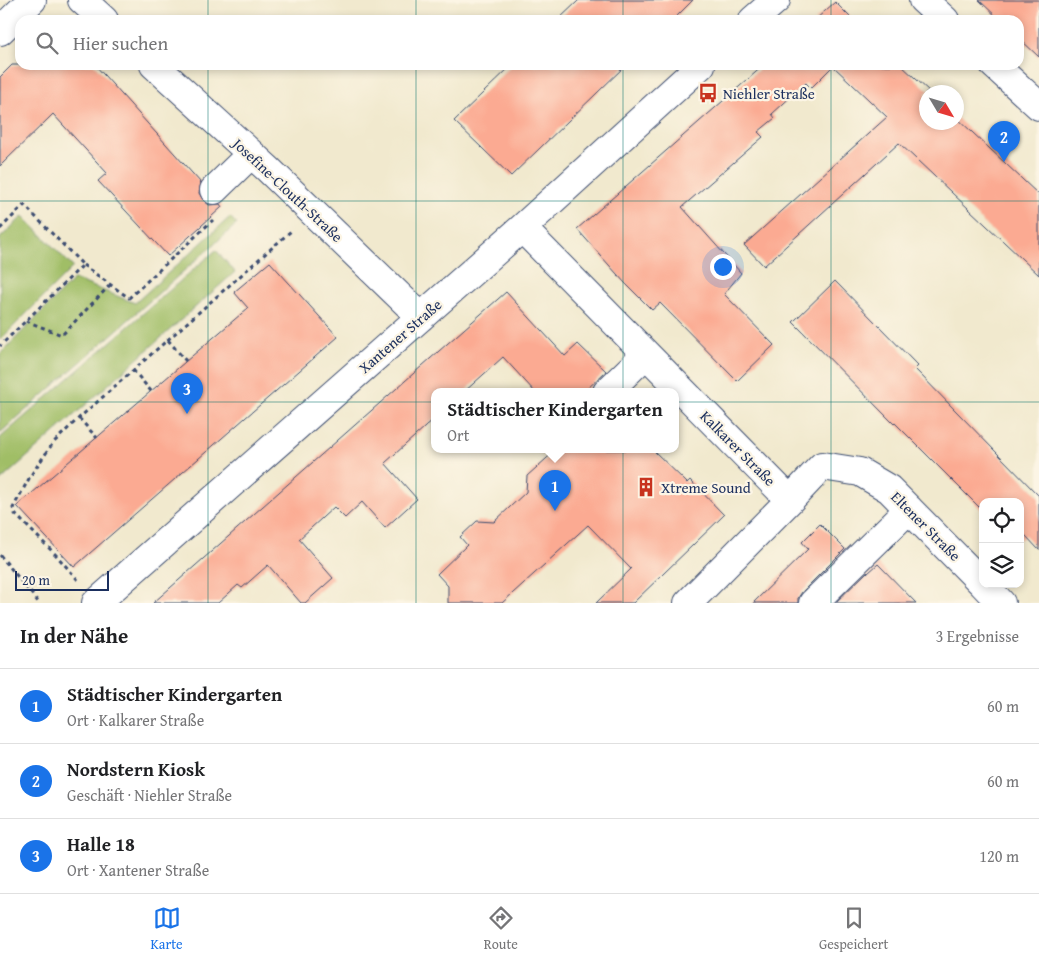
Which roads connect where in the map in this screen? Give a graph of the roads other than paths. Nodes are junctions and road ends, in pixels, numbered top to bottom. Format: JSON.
{"nodes":[{"id":1,"x":32,"y":0,"type":"edge"},
{"id":2,"x":82,"y":0,"type":"edge"},
{"id":3,"x":776,"y":0,"type":"edge"},
{"id":4,"x":924,"y":0,"type":"edge"},
{"id":5,"x":17,"y":15,"type":"edge"},
{"id":6,"x":98,"y":15,"type":"edge"},
{"id":7,"x":759,"y":15,"type":"edge"},
{"id":8,"x":940,"y":15,"type":"edge"},
{"id":9,"x":15,"y":16,"type":"edge"},
{"id":10,"x":0,"y":31,"type":"edge"},
{"id":11,"x":159,"y":70,"type":"edge"},
{"id":12,"x":696,"y":70,"type":"edge"},
{"id":13,"x":999,"y":70,"type":"edge"},
{"id":14,"x":1039,"y":106,"type":"edge"},
{"id":15,"x":251,"y":154,"type":"junction"},
{"id":16,"x":216,"y":202,"type":"road end"},
{"id":17,"x":522,"y":228,"type":"junction"},
{"id":18,"x":421,"y":317,"type":"junction"},
{"id":19,"x":646,"y":354,"type":"junction"},
{"id":20,"x":611,"y":388,"type":"edge"},
{"id":21,"x":790,"y":500,"type":"junction"},
{"id":22,"x":909,"y":509,"type":"junction"},
{"id":23,"x":979,"y":580,"type":"edge"},
{"id":24,"x":987,"y":588,"type":"edge"},
{"id":25,"x":96,"y":602,"type":"edge"},
{"id":26,"x":688,"y":603,"type":"edge"},
{"id":27,"x":813,"y":603,"type":"edge"},
{"id":28,"x":1001,"y":603,"type":"edge"}],
"edges":[{"from":1,"to":5,"type":"street"},
{"from":2,"to":6,"type":"street"},
{"from":3,"to":7,"type":"street"},
{"from":4,"to":8,"type":"street"},
{"from":9,"to":10,"type":"street"},
{"from":11,"to":15,"type":"street","name":"Josefine-Clouth-Straße"},
{"from":12,"to":17,"type":"street","name":"Xantener Straße"},
{"from":13,"to":14,"type":"street"},
{"from":15,"to":16,"type":"street"},
{"from":15,"to":18,"type":"street","name":"Josefine-Clouth-Straße"},
{"from":17,"to":18,"type":"street","name":"Xantener Straße"},
{"from":17,"to":19,"type":"street","name":"Kalkarer Straße"},
{"from":18,"to":25,"type":"street","name":"Xantener Straße"},
{"from":19,"to":20,"type":"street"},
{"from":19,"to":21,"type":"street","name":"Kalkarer Straße"},
{"from":21,"to":22,"type":"street","name":"Eltener Straße"},
{"from":21,"to":26,"type":"street"},
{"from":22,"to":23,"type":"street","name":"Eltener Straße"},
{"from":22,"to":27,"type":"street"},
{"from":24,"to":28,"type":"street","name":"Eltener Straße"}]}
